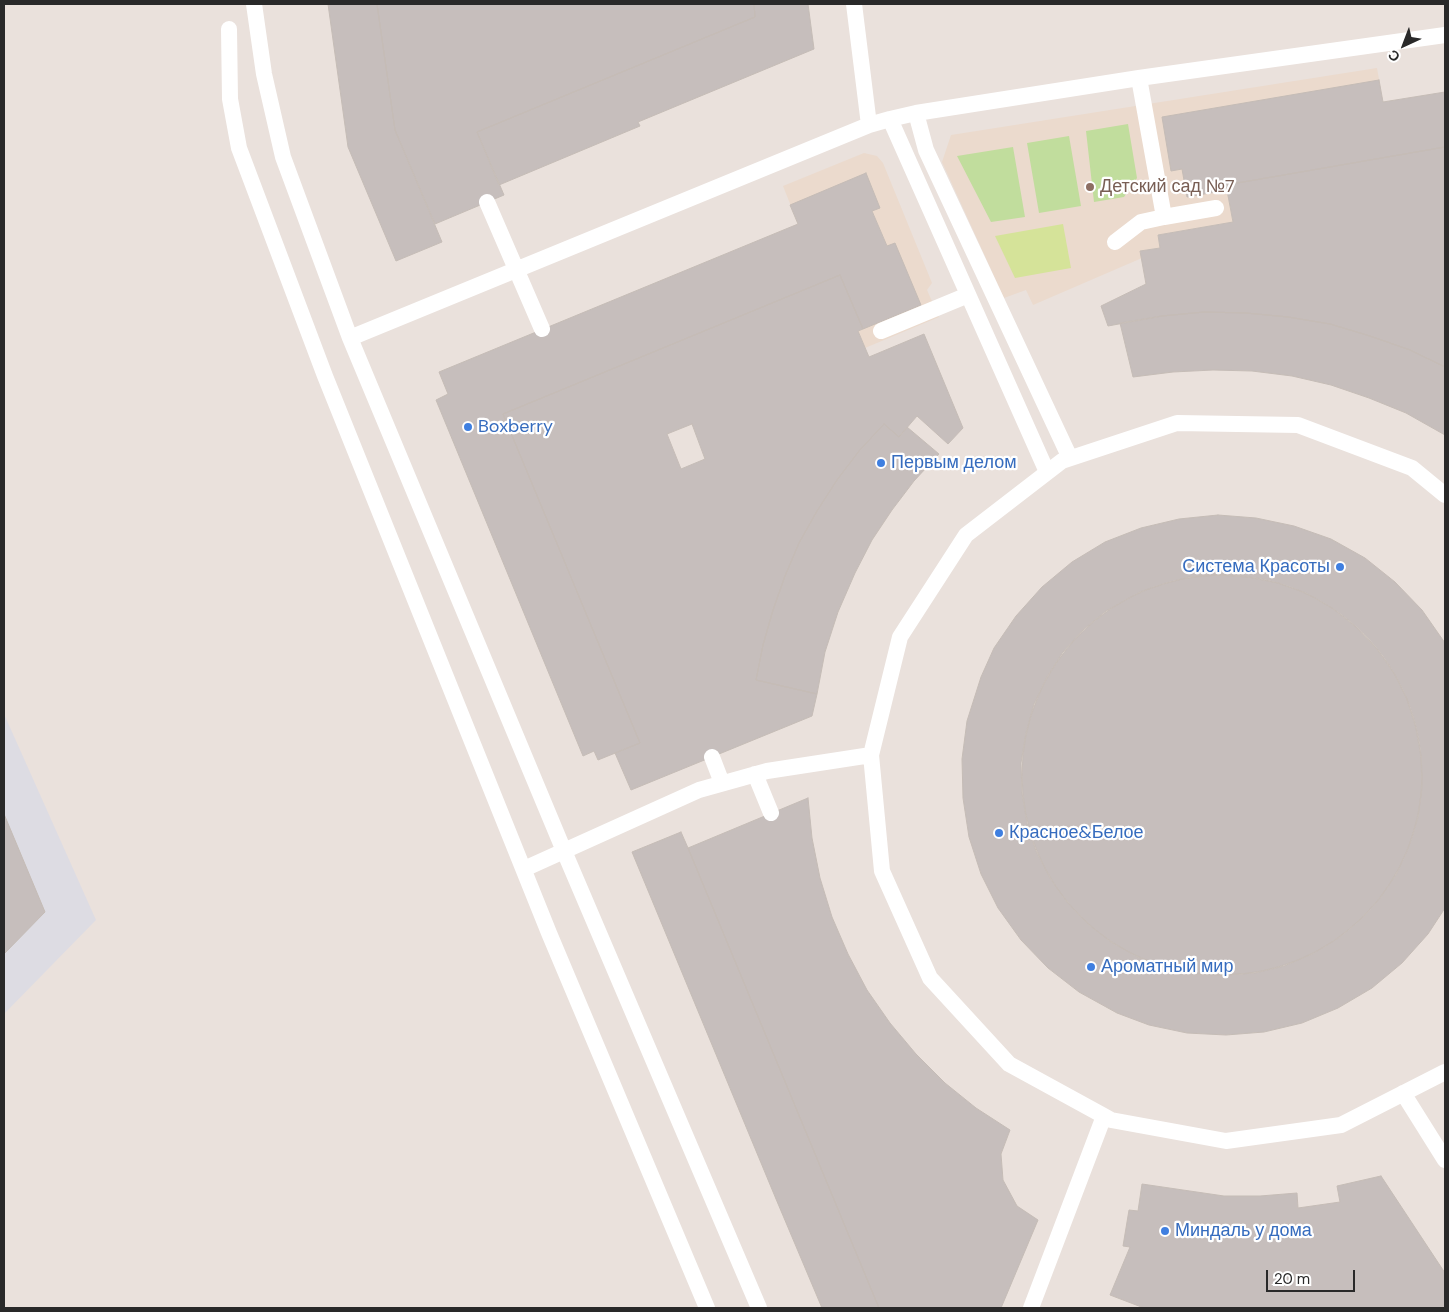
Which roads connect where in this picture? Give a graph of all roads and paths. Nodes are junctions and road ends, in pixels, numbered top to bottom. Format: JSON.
{"nodes":[{"id":1,"x":254,"y":4,"type":"edge"},
{"id":2,"x":854,"y":4,"type":"edge"},
{"id":3,"x":228,"y":29,"type":"dead end"},
{"id":4,"x":1445,"y":35,"type":"edge"},
{"id":5,"x":1139,"y":78,"type":"junction"},
{"id":6,"x":916,"y":113,"type":"junction"},
{"id":7,"x":890,"y":119,"type":"junction"},
{"id":8,"x":869,"y":125,"type":"junction"},
{"id":9,"x":487,"y":202,"type":"dead end"},
{"id":10,"x":1216,"y":208,"type":"dead end"},
{"id":11,"x":1164,"y":217,"type":"junction"},
{"id":12,"x":1115,"y":242,"type":"dead end"},
{"id":13,"x":968,"y":295,"type":"junction"},
{"id":14,"x":542,"y":329,"type":"dead end"},
{"id":15,"x":881,"y":331,"type":"dead end"},
{"id":16,"x":350,"y":338,"type":"junction"},
{"id":17,"x":1070,"y":458,"type":"junction"},
{"id":18,"x":1047,"y":472,"type":"junction"},
{"id":19,"x":1445,"y":495,"type":"edge"},
{"id":20,"x":871,"y":755,"type":"junction"},
{"id":21,"x":712,"y":757,"type":"dead end"},
{"id":22,"x":754,"y":774,"type":"junction"},
{"id":23,"x":722,"y":783,"type":"junction"},
{"id":24,"x":771,"y":813,"type":"dead end"},
{"id":25,"x":564,"y":851,"type":"junction"},
{"id":26,"x":524,"y":869,"type":"junction"},
{"id":27,"x":1445,"y":1072,"type":"edge"},
{"id":28,"x":1403,"y":1093,"type":"junction"},
{"id":29,"x":1104,"y":1116,"type":"junction"},
{"id":30,"x":1445,"y":1160,"type":"edge"},
{"id":31,"x":706,"y":1308,"type":"edge"},
{"id":32,"x":760,"y":1308,"type":"edge"},
{"id":33,"x":1031,"y":1308,"type":"edge"}],
"edges":[{"from":1,"to":16,"type":"lane"},
{"from":2,"to":8,"type":"lane"},
{"from":3,"to":26,"type":"lane"},
{"from":4,"to":5,"type":"lane"},
{"from":5,"to":6,"type":"lane"},
{"from":5,"to":11,"type":"lane"},
{"from":6,"to":7,"type":"lane"},
{"from":6,"to":17,"type":"lane"},
{"from":7,"to":8,"type":"lane"},
{"from":7,"to":13,"type":"lane"},
{"from":8,"to":16,"type":"lane"},
{"from":9,"to":14,"type":"lane"},
{"from":10,"to":11,"type":"lane"},
{"from":11,"to":12,"type":"lane"},
{"from":13,"to":15,"type":"lane"},
{"from":13,"to":18,"type":"lane"},
{"from":16,"to":25,"type":"lane"},
{"from":17,"to":18,"type":"lane"},
{"from":17,"to":19,"type":"lane"},
{"from":18,"to":20,"type":"lane"},
{"from":20,"to":22,"type":"lane"},
{"from":20,"to":29,"type":"lane"},
{"from":21,"to":23,"type":"lane"},
{"from":22,"to":23,"type":"lane"},
{"from":22,"to":24,"type":"lane"},
{"from":23,"to":25,"type":"lane"},
{"from":25,"to":26,"type":"lane"},
{"from":25,"to":32,"type":"lane"},
{"from":26,"to":31,"type":"lane"},
{"from":27,"to":28,"type":"lane"},
{"from":28,"to":29,"type":"lane"},
{"from":28,"to":30,"type":"lane"},
{"from":29,"to":33,"type":"lane"}]}
